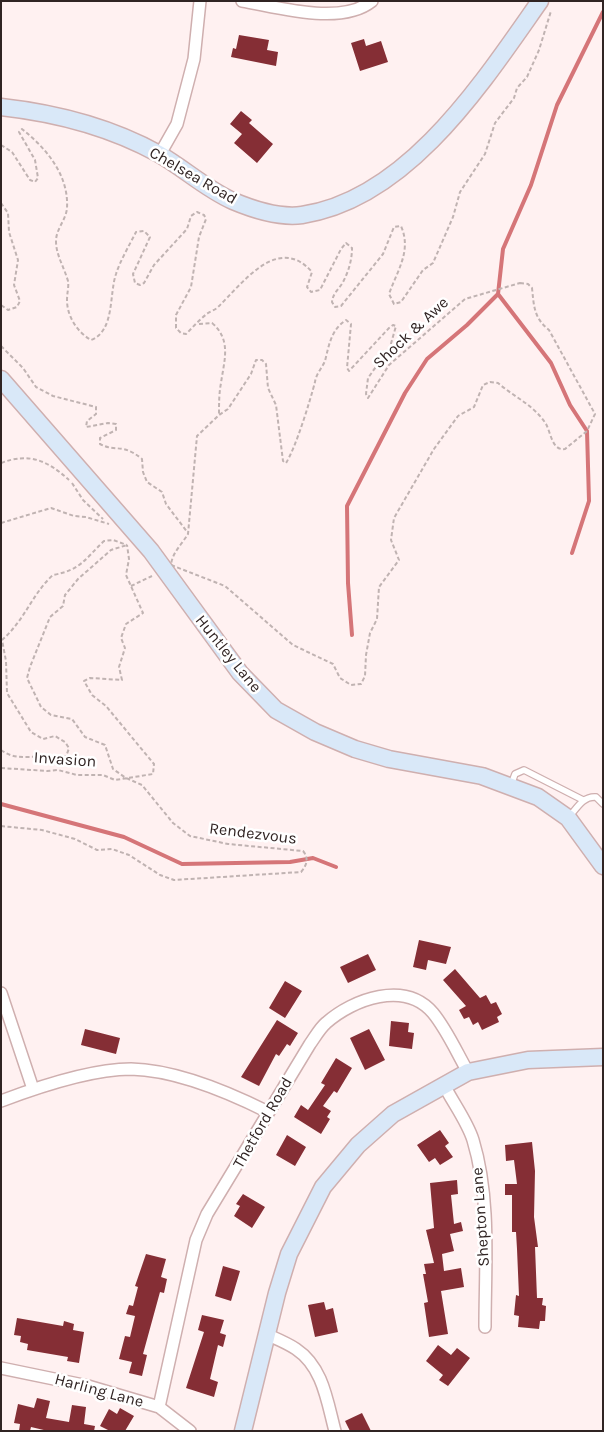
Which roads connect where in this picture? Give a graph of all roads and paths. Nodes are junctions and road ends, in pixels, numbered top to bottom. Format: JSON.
{"nodes":[{"id":1,"x":200,"y":1,"type":"edge"},
{"id":2,"x":242,"y":1,"type":"edge"},
{"id":3,"x":372,"y":1,"type":"edge"},
{"id":4,"x":546,"y":5,"type":"edge"},
{"id":5,"x":1,"y":107,"type":"edge"},
{"id":6,"x":1,"y":145,"type":"edge"},
{"id":7,"x":160,"y":154,"type":"junction"},
{"id":8,"x":1,"y":203,"type":"edge"},
{"id":9,"x":1,"y":305,"type":"edge"},
{"id":10,"x":194,"y":327,"type":"junction"},
{"id":11,"x":1,"y":346,"type":"edge"},
{"id":12,"x":1,"y":379,"type":"edge"},
{"id":13,"x":218,"y":415,"type":"junction"},
{"id":14,"x":1,"y":463,"type":"edge"},
{"id":15,"x":1,"y":523,"type":"edge"},
{"id":16,"x":188,"y":534,"type":"junction"},
{"id":17,"x":121,"y":538,"type":"dead end"},
{"id":18,"x":126,"y":545,"type":"junction"},
{"id":19,"x":159,"y":572,"type":"dead end"},
{"id":20,"x":130,"y":586,"type":"junction"},
{"id":21,"x":1,"y":750,"type":"edge"},
{"id":22,"x":1,"y":768,"type":"edge"},
{"id":23,"x":126,"y":778,"type":"junction"},
{"id":24,"x":510,"y":787,"type":"junction"},
{"id":25,"x":583,"y":800,"type":"junction"},
{"id":26,"x":603,"y":804,"type":"edge"},
{"id":27,"x":568,"y":818,"type":"junction"},
{"id":28,"x":1,"y":826,"type":"edge"},
{"id":29,"x":603,"y":866,"type":"edge"},
{"id":30,"x":1,"y":993,"type":"edge"},
{"id":31,"x":603,"y":1058,"type":"edge"},
{"id":32,"x":468,"y":1072,"type":"junction"},
{"id":33,"x":444,"y":1085,"type":"junction"},
{"id":34,"x":33,"y":1089,"type":"junction"},
{"id":35,"x":1,"y":1100,"type":"edge"},
{"id":36,"x":268,"y":1112,"type":"junction"},
{"id":37,"x":485,"y":1328,"type":"dead end"},
{"id":38,"x":268,"y":1335,"type":"junction"},
{"id":39,"x":1,"y":1368,"type":"edge"},
{"id":40,"x":159,"y":1407,"type":"junction"},
{"id":41,"x":190,"y":1431,"type":"edge"},
{"id":42,"x":243,"y":1431,"type":"edge"},
{"id":43,"x":335,"y":1431,"type":"edge"}],
"edges":[{"from":1,"to":7,"type":"street"},
{"from":2,"to":3,"type":"street"},
{"from":4,"to":7,"type":"street","name":"Chelsea Road"},
{"from":4,"to":10,"type":"path"},
{"from":5,"to":7,"type":"street","name":"Chelsea Road"},
{"from":6,"to":10,"type":"path"},
{"from":8,"to":9,"type":"path"},
{"from":10,"to":13,"type":"path"},
{"from":11,"to":16,"type":"path"},
{"from":12,"to":24,"type":"street","name":"Huntley Lane"},
{"from":13,"to":16,"type":"path"},
{"from":13,"to":16,"type":"path","name":"Shock & Awe"},
{"from":14,"to":15,"type":"path"},
{"from":17,"to":18,"type":"path"},
{"from":18,"to":20,"type":"path"},
{"from":18,"to":21,"type":"path","name":"Invasion"},
{"from":18,"to":23,"type":"path","name":"Rendezvous"},
{"from":19,"to":20,"type":"path"},
{"from":20,"to":23,"type":"path"},
{"from":22,"to":23,"type":"path","name":"Invasion"},
{"from":23,"to":28,"type":"path","name":"Rendezvous"},
{"from":24,"to":25,"type":"lane"},
{"from":24,"to":27,"type":"street","name":"Huntley Lane"},
{"from":25,"to":26,"type":"lane"},
{"from":25,"to":27,"type":"lane"},
{"from":27,"to":29,"type":"street","name":"Huntley Lane"},
{"from":30,"to":34,"type":"street"},
{"from":31,"to":32,"type":"street"},
{"from":32,"to":33,"type":"street"},
{"from":32,"to":36,"type":"street","name":"Thetford Road"},
{"from":33,"to":37,"type":"street","name":"Shepton Lane"},
{"from":33,"to":38,"type":"street"},
{"from":34,"to":35,"type":"street"},
{"from":34,"to":36,"type":"street"},
{"from":36,"to":40,"type":"street","name":"Thetford Road"},
{"from":38,"to":42,"type":"street"},
{"from":38,"to":43,"type":"street"},
{"from":39,"to":40,"type":"street","name":"Harling Lane"},
{"from":40,"to":41,"type":"street","name":"Harling Lane"}]}
